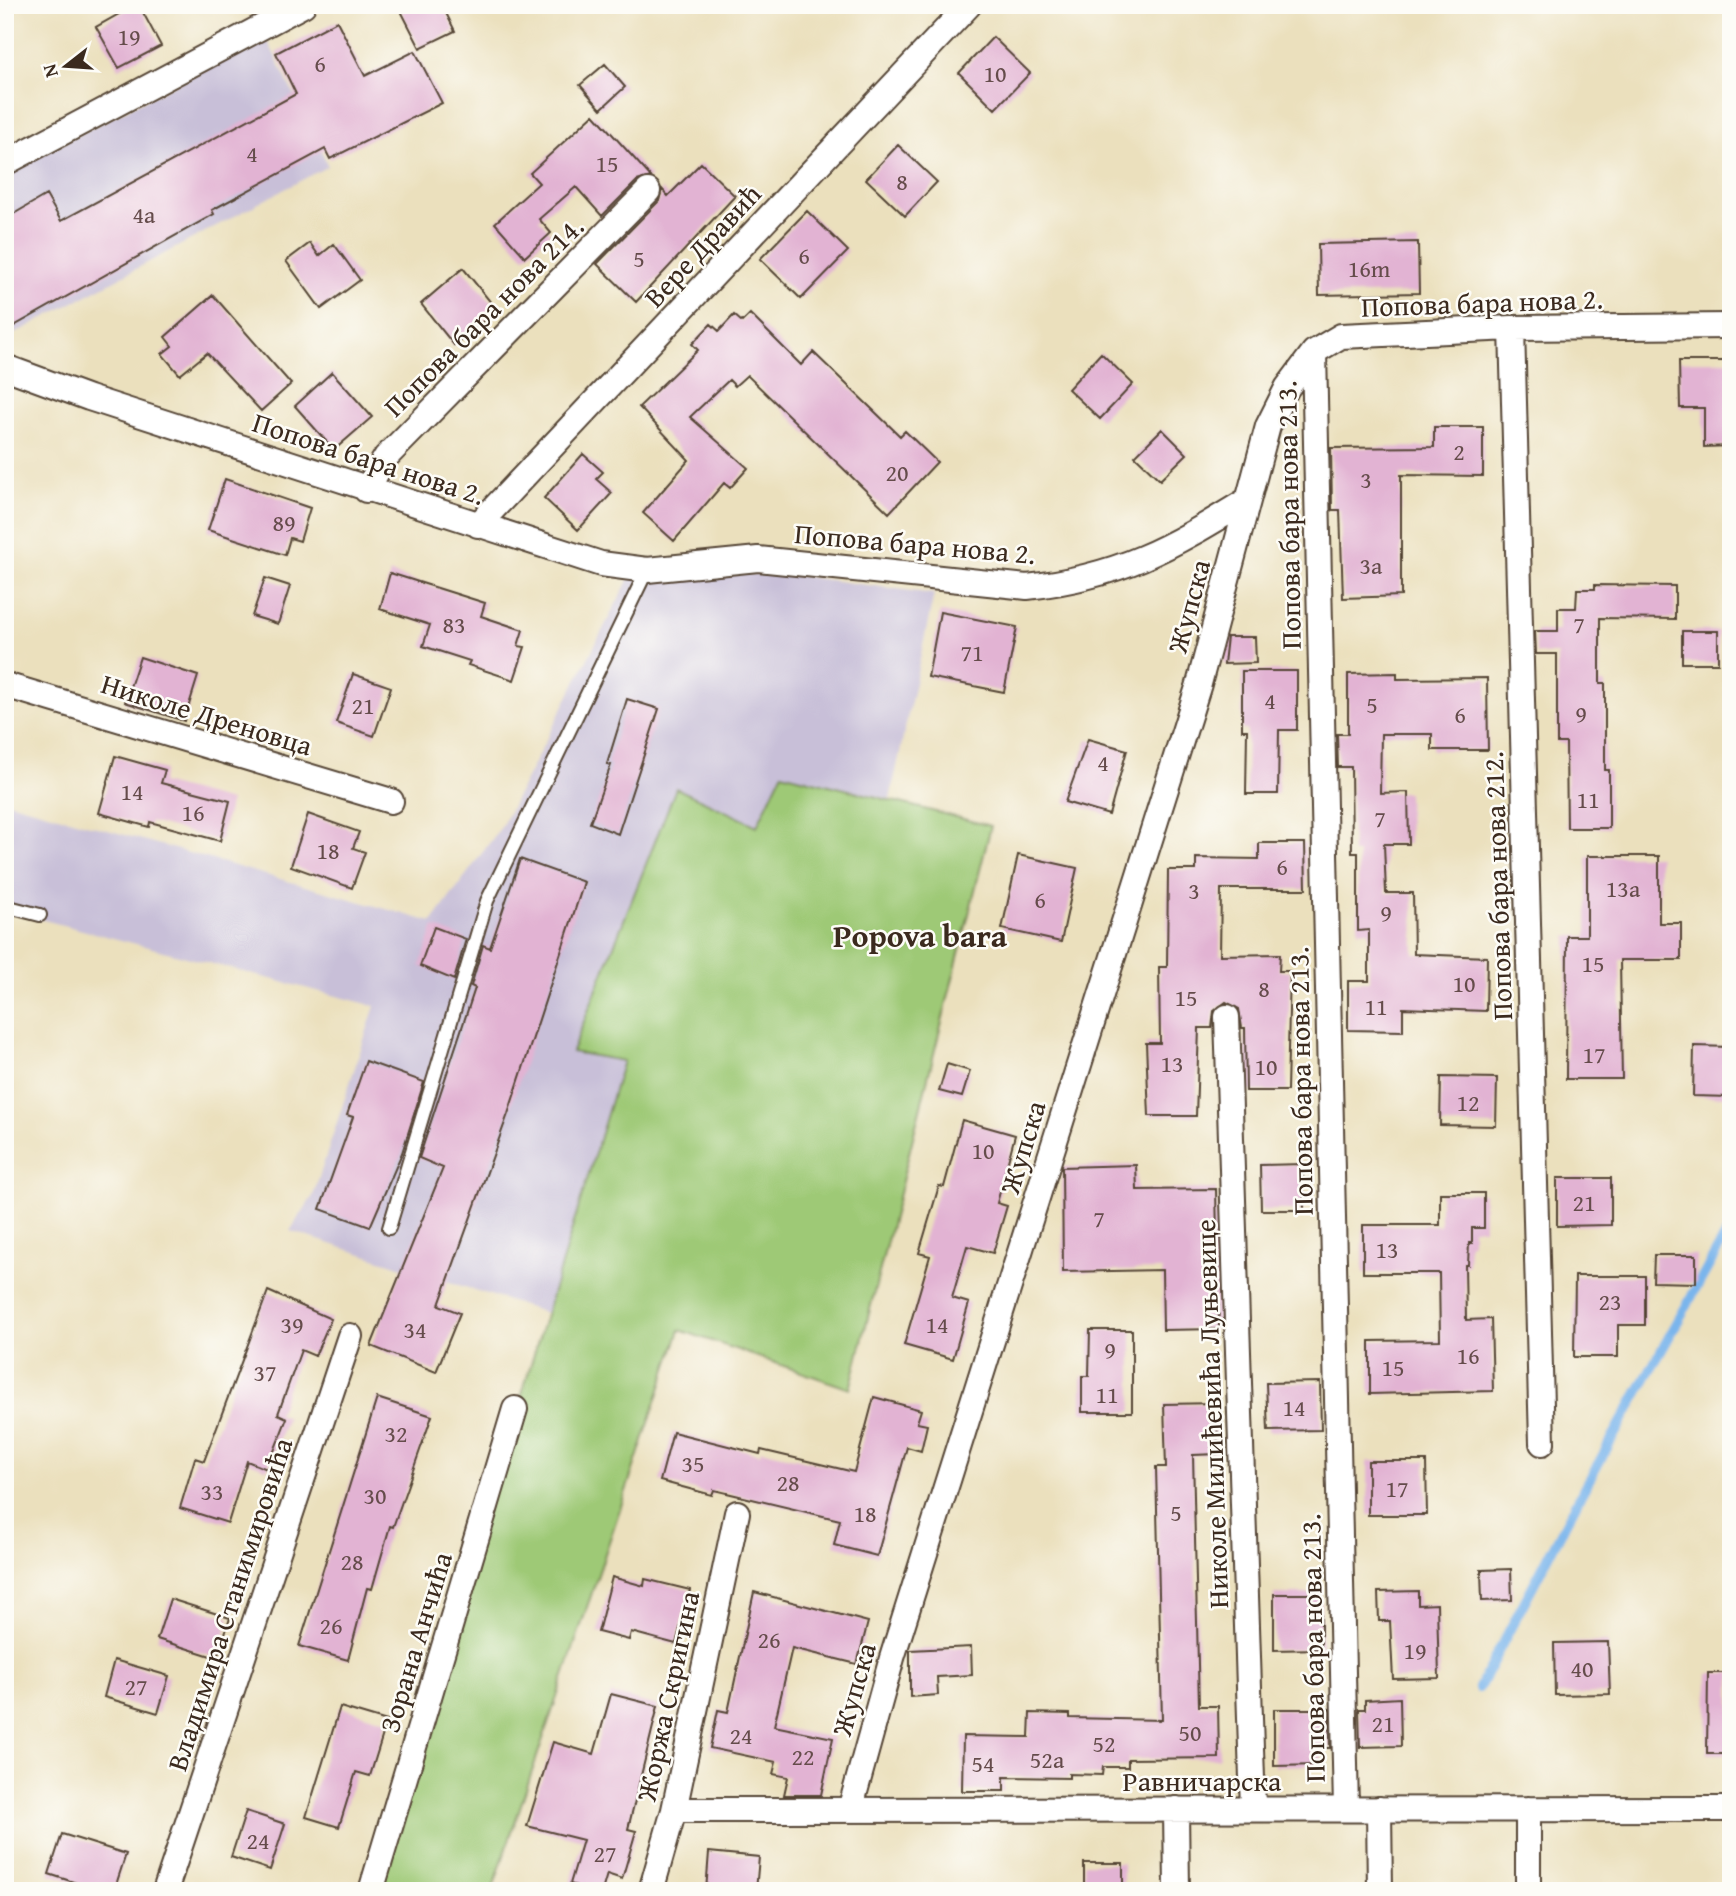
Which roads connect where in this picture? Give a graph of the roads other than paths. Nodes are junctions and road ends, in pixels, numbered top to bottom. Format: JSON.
{"nodes":[{"id":1,"x":303,"y":5,"type":"edge"},
{"id":2,"x":969,"y":5,"type":"edge"},
{"id":3,"x":5,"y":163,"type":"edge"},
{"id":4,"x":648,"y":191,"type":"dead end"},
{"id":5,"x":1731,"y":326,"type":"edge"},
{"id":6,"x":1512,"y":328,"type":"junction"},
{"id":7,"x":1314,"y":352,"type":"junction"},
{"id":8,"x":5,"y":367,"type":"edge"},
{"id":9,"x":366,"y":490,"type":"junction"},
{"id":10,"x":1247,"y":501,"type":"junction"},
{"id":11,"x":478,"y":525,"type":"junction"},
{"id":12,"x":647,"y":570,"type":"junction"},
{"id":13,"x":5,"y":685,"type":"edge"},
{"id":14,"x":391,"y":801,"type":"dead end"},
{"id":15,"x":5,"y":906,"type":"edge"},
{"id":16,"x":40,"y":915,"type":"dead end"},
{"id":17,"x":1227,"y":1017,"type":"dead end"},
{"id":18,"x":389,"y":1228,"type":"dead end"},
{"id":19,"x":350,"y":1336,"type":"dead end"},
{"id":20,"x":515,"y":1409,"type":"dead end"},
{"id":21,"x":1542,"y":1443,"type":"dead end"},
{"id":22,"x":737,"y":1513,"type":"dead end"},
{"id":23,"x":1731,"y":1808,"type":"edge"},
{"id":24,"x":1346,"y":1809,"type":"junction"},
{"id":25,"x":1379,"y":1809,"type":"junction"},
{"id":26,"x":1528,"y":1809,"type":"junction"},
{"id":27,"x":674,"y":1810,"type":"junction"},
{"id":28,"x":850,"y":1810,"type":"junction"},
{"id":29,"x":1176,"y":1810,"type":"junction"},
{"id":30,"x":1253,"y":1810,"type":"junction"},
{"id":31,"x":165,"y":1891,"type":"edge"},
{"id":32,"x":371,"y":1891,"type":"edge"},
{"id":33,"x":651,"y":1891,"type":"edge"},
{"id":34,"x":1177,"y":1891,"type":"edge"},
{"id":35,"x":1380,"y":1891,"type":"edge"},
{"id":36,"x":1528,"y":1891,"type":"edge"}],
"edges":[{"from":1,"to":3,"type":"street"},
{"from":2,"to":11,"type":"street","name":"Вере Дравић"},
{"from":4,"to":9,"type":"street","name":"Попова бара нова 214."},
{"from":5,"to":6,"type":"street","name":"Попова бара нова 2."},
{"from":6,"to":7,"type":"street","name":"Попова бара нова 2."},
{"from":6,"to":21,"type":"street","name":"Попова бара нова 212."},
{"from":7,"to":10,"type":"street","name":"Попова бара нова 2."},
{"from":7,"to":24,"type":"street","name":"Попова бара нова 213."},
{"from":8,"to":9,"type":"street","name":"Попова бара нова 2."},
{"from":9,"to":11,"type":"street","name":"Попова бара нова 2."},
{"from":10,"to":12,"type":"street","name":"Попова бара нова 2."},
{"from":10,"to":28,"type":"street","name":"Жупска"},
{"from":11,"to":12,"type":"street","name":"Попова бара нова 2."},
{"from":12,"to":18,"type":"lane"},
{"from":13,"to":14,"type":"street","name":"Николе Дреновца"},
{"from":15,"to":16,"type":"lane"},
{"from":17,"to":30,"type":"street","name":"Николе Милићевића Луњевице"},
{"from":19,"to":31,"type":"street","name":"Владимира Станимировића"},
{"from":20,"to":32,"type":"street","name":"Зорана Анчића"},
{"from":22,"to":27,"type":"street","name":"Жоржа Скригина"},
{"from":23,"to":26,"type":"street","name":"Равничарска"},
{"from":24,"to":25,"type":"street","name":"Равничарска"},
{"from":24,"to":30,"type":"street","name":"Равничарска"},
{"from":25,"to":26,"type":"street","name":"Равничарска"},
{"from":25,"to":35,"type":"street"},
{"from":26,"to":36,"type":"street"},
{"from":27,"to":28,"type":"street","name":"Равничарска"},
{"from":27,"to":33,"type":"street","name":"Жоржа Скригина"},
{"from":28,"to":29,"type":"street","name":"Равничарска"},
{"from":29,"to":30,"type":"street","name":"Равничарска"},
{"from":29,"to":34,"type":"street"}]}
